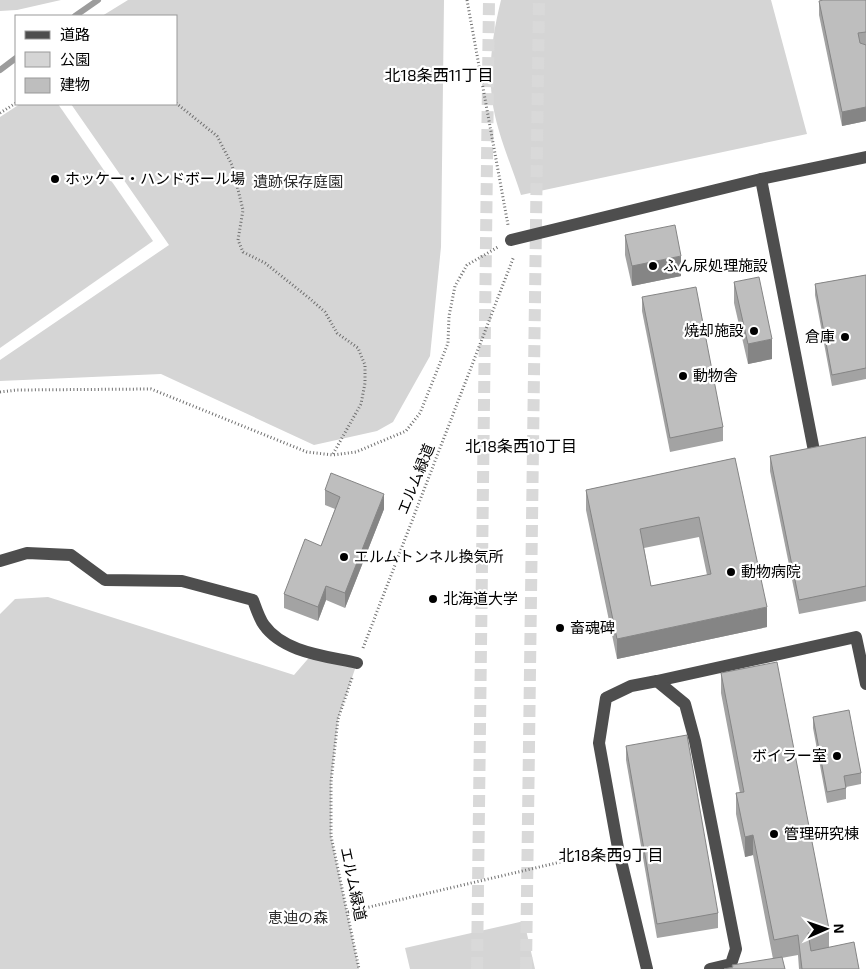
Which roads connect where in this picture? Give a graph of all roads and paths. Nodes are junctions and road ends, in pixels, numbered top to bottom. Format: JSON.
{"nodes":[{"id":1,"x":467,"y":0,"type":"edge"},
{"id":2,"x":15,"y":104,"type":"edge"},
{"id":3,"x":178,"y":105,"type":"edge"},
{"id":4,"x":0,"y":113,"type":"edge"},
{"id":5,"x":866,"y":157,"type":"edge"},
{"id":6,"x":761,"y":179,"type":"junction"},
{"id":7,"x":511,"y":240,"type":"junction"},
{"id":8,"x":0,"y":392,"type":"edge"},
{"id":9,"x":333,"y":455,"type":"junction"},
{"id":10,"x":815,"y":456,"type":"edge"},
{"id":11,"x":0,"y":561,"type":"edge"},
{"id":12,"x":357,"y":663,"type":"junction"},
{"id":13,"x":657,"y":681,"type":"junction"},
{"id":14,"x":866,"y":684,"type":"edge"},
{"id":15,"x":618,"y":848,"type":"junction"},
{"id":16,"x":348,"y":912,"type":"junction"},
{"id":17,"x":646,"y":963,"type":"edge"},
{"id":18,"x":359,"y":969,"type":"edge"},
{"id":19,"x":656,"y":969,"type":"edge"},
{"id":20,"x":710,"y":969,"type":"edge"}],
"edges":[{"from":1,"to":7,"type":"path","name":"エルム緑道"},
{"from":2,"to":4,"type":"path"},
{"from":3,"to":9,"type":"path"},
{"from":5,"to":6,"type":"street"},
{"from":6,"to":7,"type":"street"},
{"from":6,"to":10,"type":"street"},
{"from":7,"to":9,"type":"path"},
{"from":7,"to":12,"type":"path","name":"エルム緑道"},
{"from":8,"to":9,"type":"path"},
{"from":11,"to":12,"type":"street"},
{"from":12,"to":16,"type":"path","name":"エルム緑道"},
{"from":13,"to":14,"type":"street"},
{"from":13,"to":15,"type":"street"},
{"from":13,"to":20,"type":"street"},
{"from":15,"to":16,"type":"path"},
{"from":15,"to":17,"type":"street"},
{"from":16,"to":18,"type":"path","name":"エルム緑道"},
{"from":17,"to":19,"type":"street"}]}
